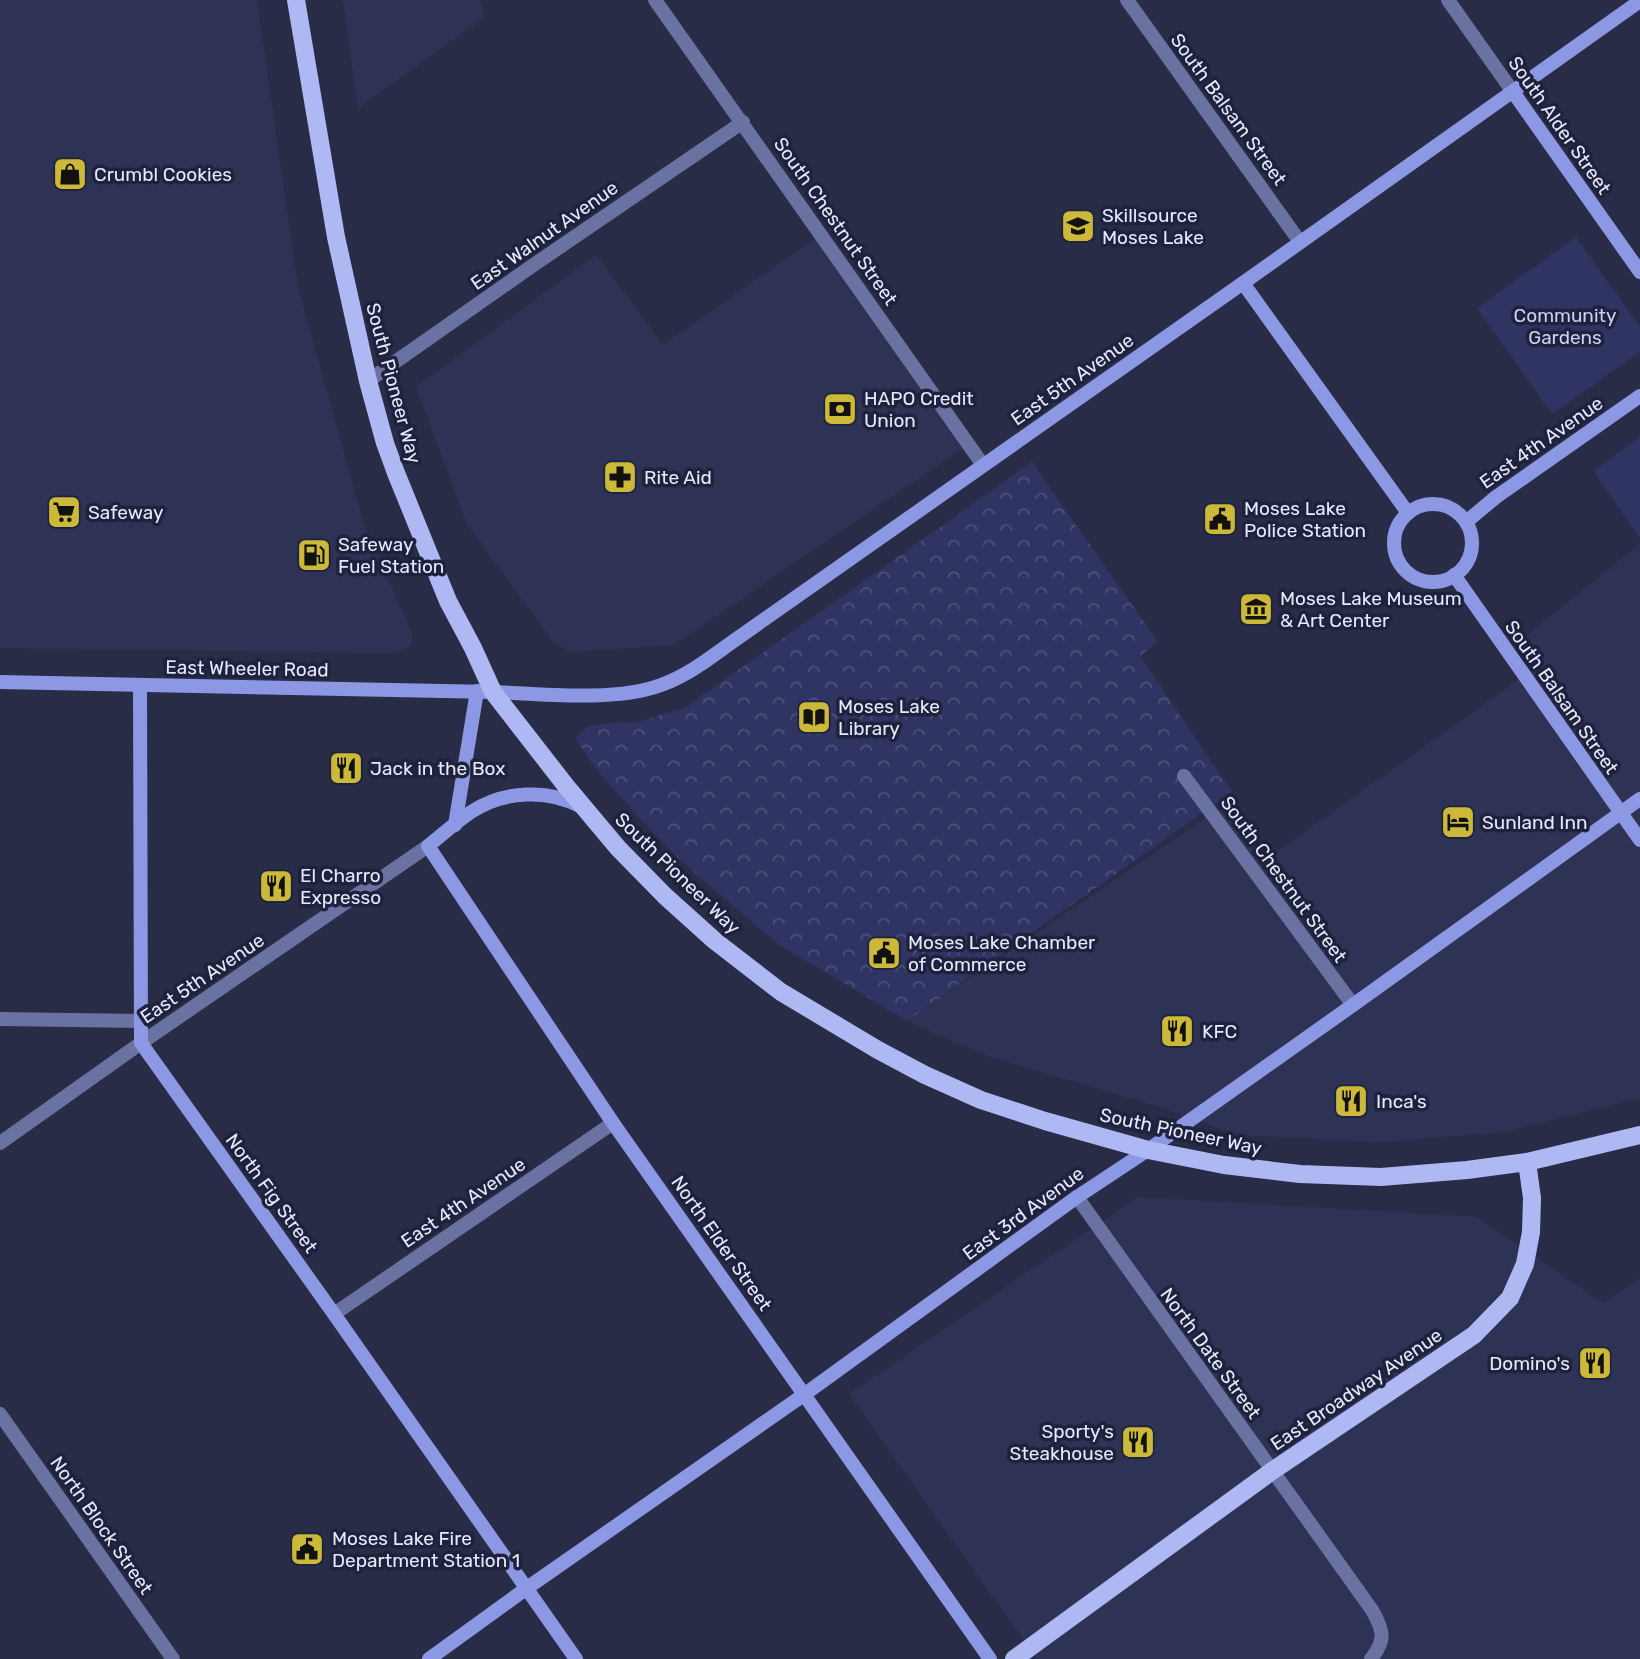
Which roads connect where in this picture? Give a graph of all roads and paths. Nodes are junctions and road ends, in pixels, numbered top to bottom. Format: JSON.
{"nodes":[{"id":1,"x":296,"y":0,"type":"edge"},
{"id":2,"x":655,"y":0,"type":"edge"},
{"id":3,"x":1127,"y":0,"type":"edge"},
{"id":4,"x":1448,"y":0,"type":"edge"},
{"id":5,"x":1640,"y":1,"type":"edge"},
{"id":6,"x":1513,"y":92,"type":"junction"},
{"id":7,"x":743,"y":122,"type":"junction"},
{"id":8,"x":1300,"y":242,"type":"junction"},
{"id":9,"x":1640,"y":272,"type":"edge"},
{"id":10,"x":1243,"y":283,"type":"junction"},
{"id":11,"x":368,"y":381,"type":"junction"},
{"id":12,"x":1640,"y":396,"type":"edge"},
{"id":13,"x":984,"y":465,"type":"junction"},
{"id":14,"x":1408,"y":513,"type":"junction"},
{"id":15,"x":1466,"y":522,"type":"junction"},
{"id":16,"x":1454,"y":576,"type":"junction"},
{"id":17,"x":0,"y":682,"type":"edge"},
{"id":18,"x":140,"y":685,"type":"junction"},
{"id":19,"x":485,"y":692,"type":"junction"},
{"id":20,"x":1185,"y":776,"type":"dead end"},
{"id":21,"x":1640,"y":799,"type":"edge"},
{"id":22,"x":585,"y":809,"type":"junction"},
{"id":23,"x":1620,"y":813,"type":"junction"},
{"id":24,"x":455,"y":825,"type":"junction"},
{"id":25,"x":1640,"y":840,"type":"edge"},
{"id":26,"x":428,"y":846,"type":"junction"},
{"id":27,"x":1353,"y":1004,"type":"junction"},
{"id":28,"x":0,"y":1018,"type":"edge"},
{"id":29,"x":141,"y":1021,"type":"junction"},
{"id":30,"x":141,"y":1043,"type":"junction"},
{"id":31,"x":613,"y":1123,"type":"junction"},
{"id":32,"x":1640,"y":1135,"type":"edge"},
{"id":33,"x":0,"y":1143,"type":"edge"},
{"id":34,"x":1148,"y":1150,"type":"junction"},
{"id":35,"x":1527,"y":1162,"type":"junction"},
{"id":36,"x":1077,"y":1197,"type":"junction"},
{"id":37,"x":334,"y":1314,"type":"junction"},
{"id":38,"x":805,"y":1394,"type":"junction"},
{"id":39,"x":0,"y":1414,"type":"edge"},
{"id":40,"x":1272,"y":1471,"type":"junction"},
{"id":41,"x":527,"y":1588,"type":"junction"},
{"id":42,"x":173,"y":1659,"type":"edge"},
{"id":43,"x":429,"y":1659,"type":"edge"},
{"id":44,"x":576,"y":1659,"type":"edge"},
{"id":45,"x":990,"y":1659,"type":"edge"},
{"id":46,"x":1014,"y":1659,"type":"edge"},
{"id":47,"x":1371,"y":1659,"type":"edge"}],
"edges":[{"from":1,"to":11,"type":"main road","name":"South Pioneer Way"},
{"from":2,"to":7,"type":"street","name":"South Chestnut Street"},
{"from":3,"to":8,"type":"street","name":"South Balsam Street"},
{"from":4,"to":6,"type":"street","name":"South Alder Street"},
{"from":5,"to":6,"type":"main road","name":"East 5th Avenue"},
{"from":6,"to":8,"type":"main road","name":"East 5th Avenue"},
{"from":6,"to":9,"type":"main road","name":"South Alder Street"},
{"from":7,"to":11,"type":"street","name":"East Walnut Avenue"},
{"from":7,"to":13,"type":"street","name":"South Chestnut Street"},
{"from":8,"to":10,"type":"main road","name":"East 5th Avenue"},
{"from":10,"to":13,"type":"main road","name":"East 5th Avenue"},
{"from":10,"to":14,"type":"main road"},
{"from":11,"to":19,"type":"main road","name":"South Pioneer Way"},
{"from":12,"to":15,"type":"main road","name":"East 4th Avenue"},
{"from":13,"to":19,"type":"main road","name":"East 5th Avenue"},
{"from":14,"to":15,"type":"main road"},
{"from":14,"to":16,"type":"main road"},
{"from":15,"to":16,"type":"main road"},
{"from":16,"to":23,"type":"main road","name":"South Balsam Street"},
{"from":17,"to":18,"type":"main road","name":"East Wheeler Road"},
{"from":18,"to":19,"type":"main road","name":"East Wheeler Road"},
{"from":18,"to":29,"type":"main road"},
{"from":19,"to":22,"type":"main road","name":"South Pioneer Way"},
{"from":19,"to":24,"type":"main road"},
{"from":20,"to":27,"type":"street","name":"South Chestnut Street"},
{"from":21,"to":23,"type":"main road","name":"East 3rd Avenue"},
{"from":22,"to":24,"type":"main road"},
{"from":22,"to":34,"type":"main road","name":"South Pioneer Way"},
{"from":23,"to":25,"type":"main road","name":"South Balsam Street"},
{"from":23,"to":27,"type":"main road","name":"East 3rd Avenue"},
{"from":24,"to":26,"type":"main road"},
{"from":26,"to":30,"type":"street","name":"East 5th Avenue"},
{"from":26,"to":31,"type":"main road","name":"North Elder Street"},
{"from":27,"to":34,"type":"main road","name":"East 3rd Avenue"},
{"from":28,"to":29,"type":"street"},
{"from":29,"to":30,"type":"main road"},
{"from":30,"to":33,"type":"street","name":"East 5th Avenue"},
{"from":30,"to":37,"type":"main road","name":"North Fig Street"},
{"from":31,"to":37,"type":"street","name":"East 4th Avenue"},
{"from":31,"to":38,"type":"main road","name":"North Elder Street"},
{"from":32,"to":35,"type":"main road"},
{"from":34,"to":35,"type":"main road","name":"South Pioneer Way"},
{"from":34,"to":36,"type":"main road","name":"East 3rd Avenue"},
{"from":35,"to":40,"type":"main road","name":"East Broadway Avenue"},
{"from":36,"to":38,"type":"main road","name":"East 3rd Avenue"},
{"from":36,"to":40,"type":"street","name":"North Date Street"},
{"from":37,"to":41,"type":"main road","name":"North Fig Street"},
{"from":38,"to":41,"type":"main road","name":"East 3rd Avenue"},
{"from":38,"to":45,"type":"main road","name":"North Elder Street"},
{"from":39,"to":42,"type":"street","name":"North Block Street"},
{"from":40,"to":46,"type":"main road","name":"East Broadway Avenue"},
{"from":40,"to":47,"type":"street","name":"North Date Street"},
{"from":41,"to":43,"type":"main road","name":"East 3rd Avenue"},
{"from":41,"to":44,"type":"main road","name":"North Fig Street"}]}
